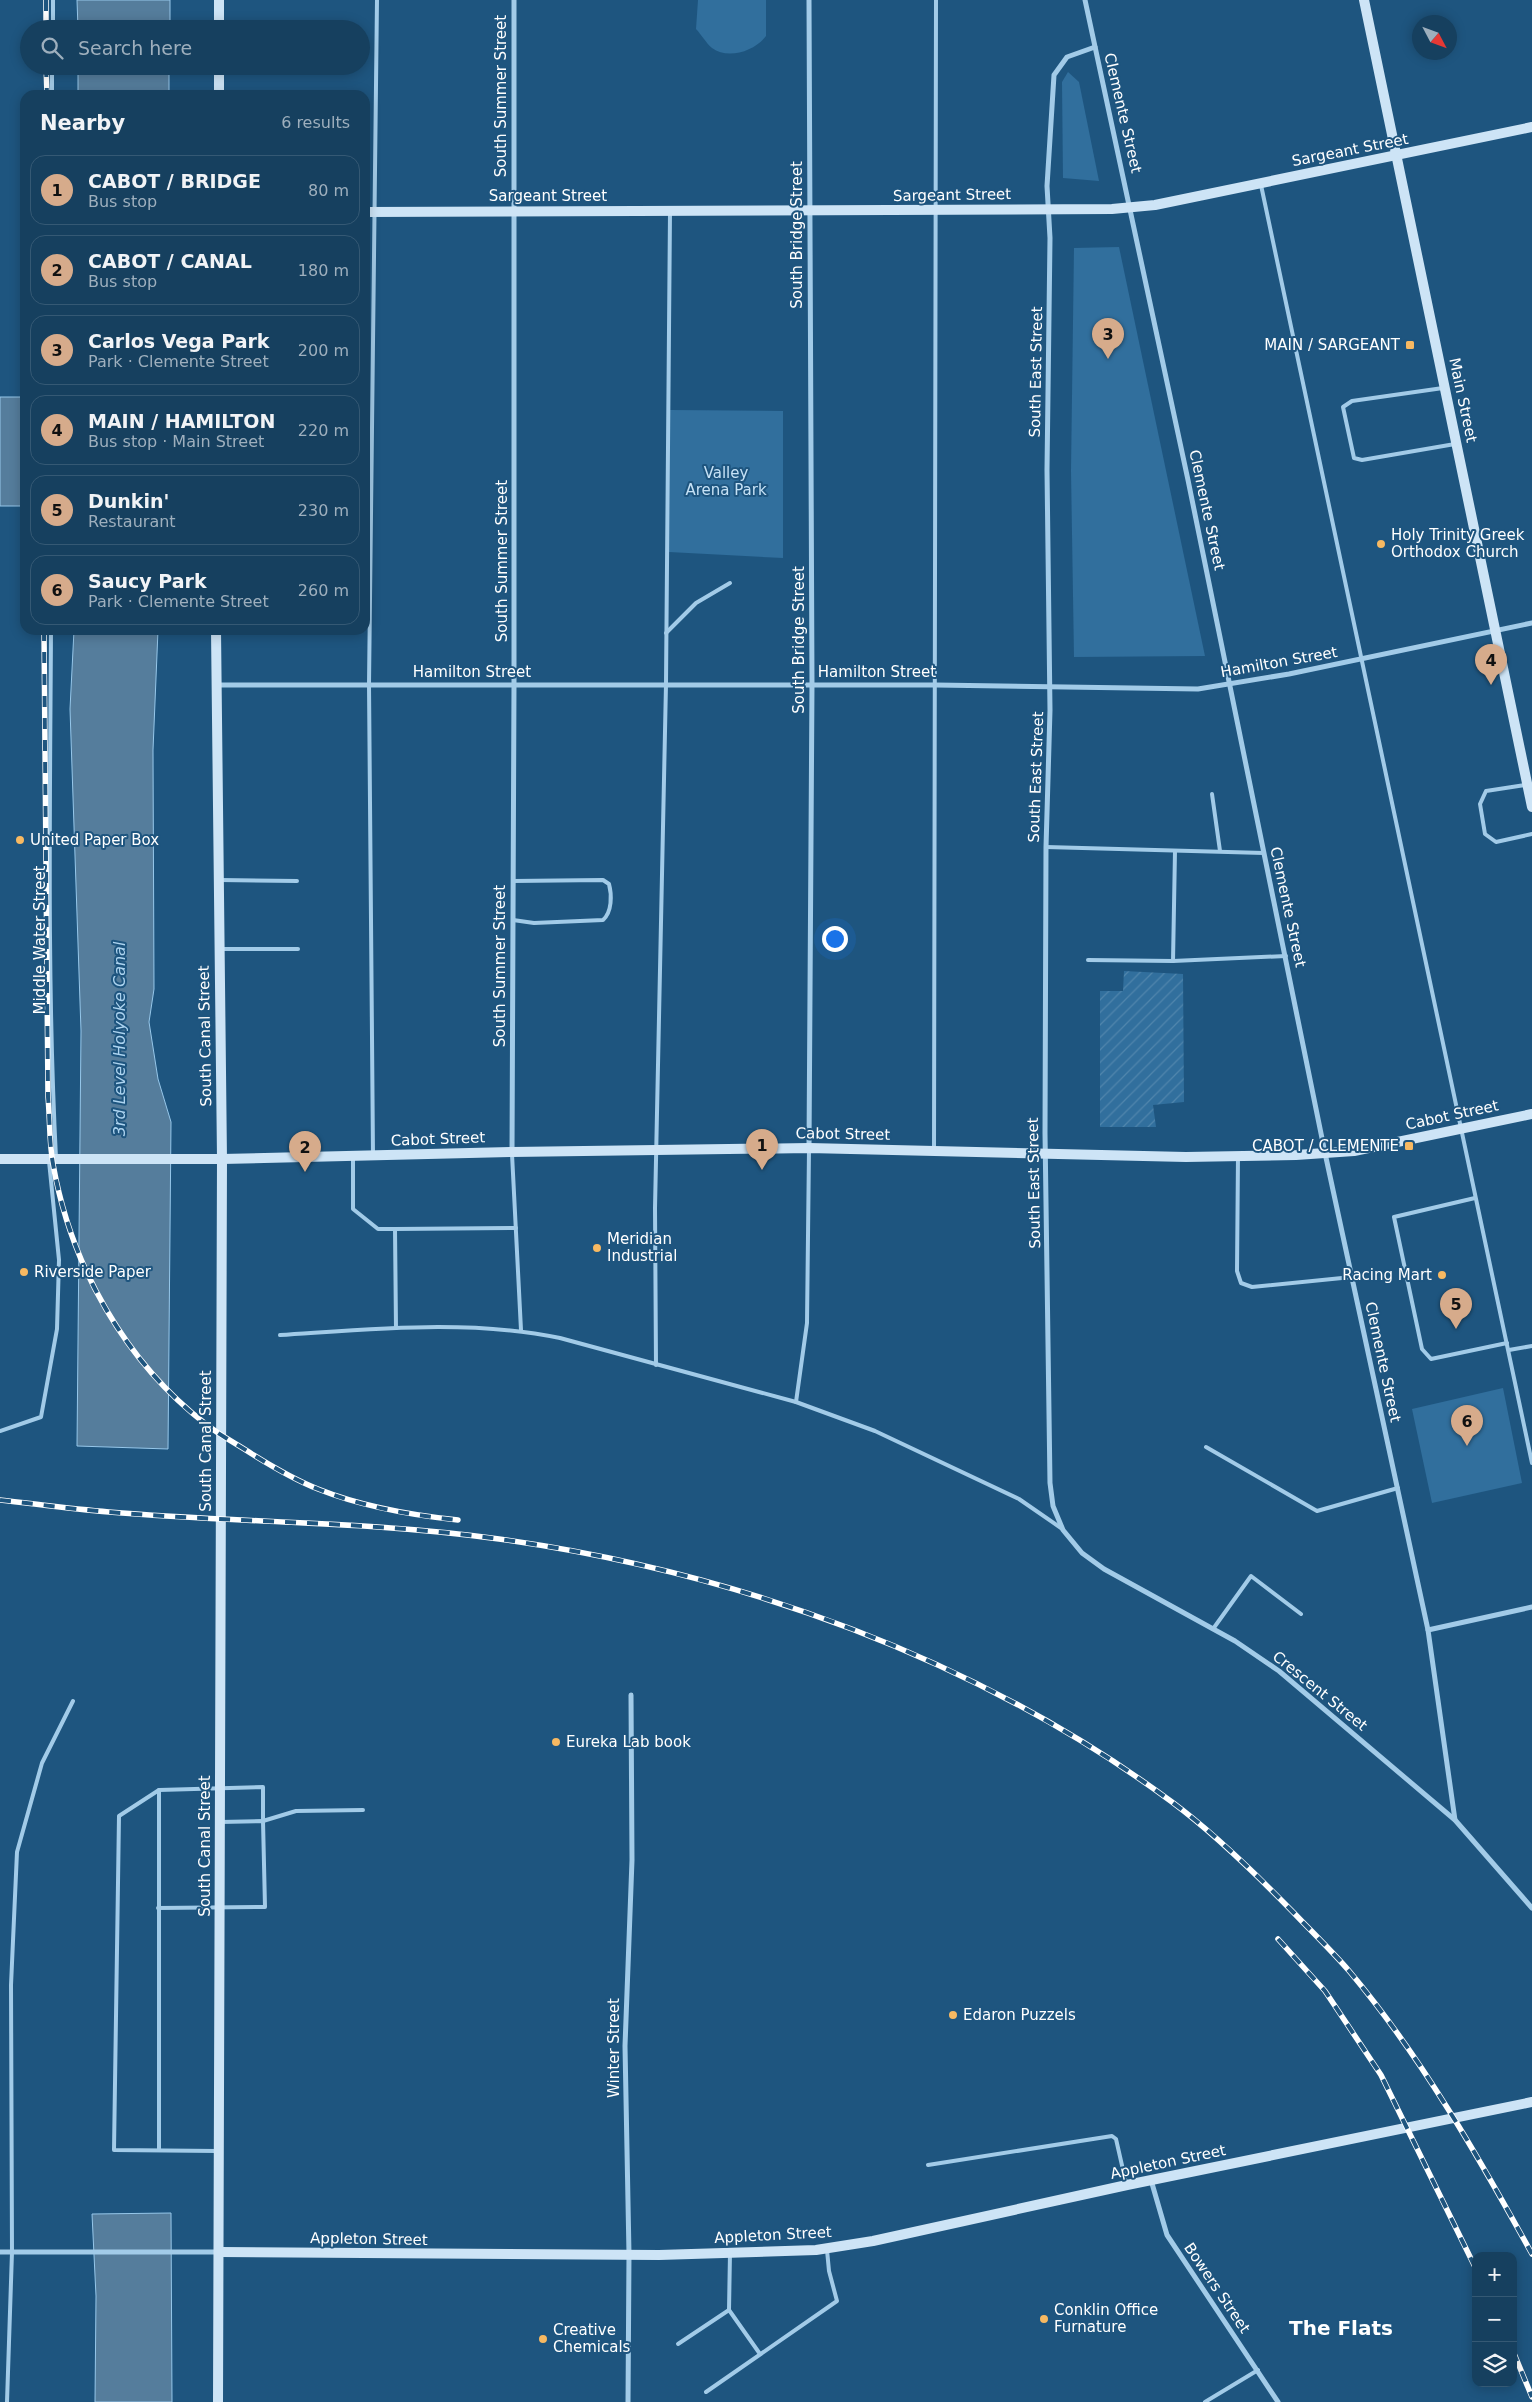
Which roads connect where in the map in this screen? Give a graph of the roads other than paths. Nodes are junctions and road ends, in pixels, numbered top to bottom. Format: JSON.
{"nodes":[{"id":1,"x":53,"y":0,"type":"edge"},
{"id":2,"x":219,"y":0,"type":"edge"},
{"id":3,"x":377,"y":0,"type":"edge"},
{"id":4,"x":514,"y":0,"type":"edge"},
{"id":5,"x":809,"y":0,"type":"edge"},
{"id":6,"x":936,"y":0,"type":"edge"},
{"id":7,"x":1085,"y":0,"type":"edge"},
{"id":8,"x":1364,"y":0,"type":"edge"},
{"id":9,"x":53,"y":20,"type":"edge"},
{"id":10,"x":219,"y":20,"type":"edge"},
{"id":11,"x":1094,"y":47,"type":"junction"},
{"id":12,"x":52,"y":75,"type":"edge"},
{"id":13,"x":219,"y":75,"type":"edge"},
{"id":14,"x":52,"y":90,"type":"edge"},
{"id":15,"x":219,"y":90,"type":"edge"},
{"id":16,"x":1532,"y":127,"type":"edge"},
{"id":17,"x":1397,"y":157,"type":"junction"},
{"id":18,"x":1260,"y":183,"type":"junction"},
{"id":19,"x":1131,"y":207,"type":"junction"},
{"id":20,"x":1048,"y":209,"type":"junction"},
{"id":21,"x":513,"y":211,"type":"junction"},
{"id":22,"x":670,"y":211,"type":"junction"},
{"id":23,"x":809,"y":211,"type":"junction"},
{"id":24,"x":936,"y":211,"type":"junction"},
{"id":25,"x":370,"y":212,"type":"edge"},
{"id":26,"x":376,"y":212,"type":"junction"},
{"id":27,"x":1445,"y":387,"type":"junction"},
{"id":28,"x":1457,"y":444,"type":"junction"},
{"id":29,"x":730,"y":583,"type":"dead end"},
{"id":30,"x":1532,"y":623,"type":"edge"},
{"id":31,"x":1496,"y":631,"type":"junction"},
{"id":32,"x":666,"y":633,"type":"junction"},
{"id":33,"x":51,"y":635,"type":"edge"},
{"id":34,"x":216,"y":635,"type":"edge"},
{"id":35,"x":1361,"y":659,"type":"junction"},
{"id":36,"x":514,"y":684,"type":"junction"},
{"id":37,"x":666,"y":684,"type":"junction"},
{"id":38,"x":812,"y":684,"type":"junction"},
{"id":39,"x":1230,"y":684,"type":"junction"},
{"id":40,"x":216,"y":685,"type":"junction"},
{"id":41,"x":369,"y":685,"type":"junction"},
{"id":42,"x":936,"y":685,"type":"junction"},
{"id":43,"x":1050,"y":686,"type":"junction"},
{"id":44,"x":1528,"y":785,"type":"junction"},
{"id":45,"x":1212,"y":794,"type":"dead end"},
{"id":46,"x":1532,"y":807,"type":"edge"},
{"id":47,"x":1532,"y":834,"type":"edge"},
{"id":48,"x":1046,"y":847,"type":"junction"},
{"id":49,"x":1175,"y":851,"type":"junction"},
{"id":50,"x":1220,"y":852,"type":"junction"},
{"id":51,"x":1264,"y":853,"type":"junction"},
{"id":52,"x":218,"y":880,"type":"junction"},
{"id":53,"x":297,"y":881,"type":"dead end"},
{"id":54,"x":513,"y":881,"type":"junction"},
{"id":55,"x":513,"y":920,"type":"junction"},
{"id":56,"x":219,"y":949,"type":"junction"},
{"id":57,"x":298,"y":949,"type":"dead end"},
{"id":58,"x":1286,"y":956,"type":"junction"},
{"id":59,"x":1088,"y":960,"type":"dead end"},
{"id":60,"x":1173,"y":961,"type":"junction"},
{"id":61,"x":1532,"y":1114,"type":"edge"},
{"id":62,"x":1460,"y":1129,"type":"junction"},
{"id":63,"x":809,"y":1148,"type":"junction"},
{"id":64,"x":657,"y":1150,"type":"junction"},
{"id":65,"x":934,"y":1150,"type":"junction"},
{"id":66,"x":512,"y":1152,"type":"junction"},
{"id":67,"x":1046,"y":1153,"type":"junction"},
{"id":68,"x":1325,"y":1153,"type":"junction"},
{"id":69,"x":373,"y":1155,"type":"junction"},
{"id":70,"x":353,"y":1156,"type":"junction"},
{"id":71,"x":1238,"y":1156,"type":"junction"},
{"id":72,"x":0,"y":1159,"type":"edge"},
{"id":73,"x":53,"y":1159,"type":"junction"},
{"id":74,"x":222,"y":1159,"type":"junction"},
{"id":75,"x":1475,"y":1198,"type":"junction"},
{"id":76,"x":516,"y":1228,"type":"junction"},
{"id":77,"x":395,"y":1229,"type":"junction"},
{"id":78,"x":1352,"y":1277,"type":"junction"},
{"id":79,"x":396,"y":1328,"type":"junction"},
{"id":80,"x":521,"y":1330,"type":"junction"},
{"id":81,"x":280,"y":1336,"type":"dead end"},
{"id":82,"x":1507,"y":1343,"type":"junction"},
{"id":83,"x":1532,"y":1346,"type":"edge"},
{"id":84,"x":1509,"y":1350,"type":"junction"},
{"id":85,"x":656,"y":1365,"type":"junction"},
{"id":86,"x":796,"y":1402,"type":"junction"},
{"id":87,"x":0,"y":1431,"type":"edge"},
{"id":88,"x":1206,"y":1447,"type":"dead end"},
{"id":89,"x":1532,"y":1463,"type":"edge"},
{"id":90,"x":1398,"y":1488,"type":"junction"},
{"id":91,"x":1063,"y":1530,"type":"junction"},
{"id":92,"x":1532,"y":1607,"type":"edge"},
{"id":93,"x":1302,"y":1614,"type":"dead end"},
{"id":94,"x":1213,"y":1629,"type":"junction"},
{"id":95,"x":1428,"y":1630,"type":"junction"},
{"id":96,"x":632,"y":1695,"type":"dead end"},
{"id":97,"x":72,"y":1701,"type":"dead end"},
{"id":98,"x":158,"y":1790,"type":"junction"},
{"id":99,"x":220,"y":1790,"type":"junction"},
{"id":100,"x":364,"y":1810,"type":"dead end"},
{"id":101,"x":1456,"y":1820,"type":"junction"},
{"id":102,"x":263,"y":1821,"type":"junction"},
{"id":103,"x":220,"y":1822,"type":"junction"},
{"id":104,"x":220,"y":1907,"type":"junction"},
{"id":105,"x":158,"y":1908,"type":"junction"},
{"id":106,"x":1532,"y":1908,"type":"edge"},
{"id":107,"x":1532,"y":2102,"type":"edge"},
{"id":108,"x":158,"y":2150,"type":"junction"},
{"id":109,"x":220,"y":2151,"type":"junction"},
{"id":110,"x":928,"y":2164,"type":"dead end"},
{"id":111,"x":1151,"y":2180,"type":"junction"},
{"id":112,"x":1127,"y":2185,"type":"junction"},
{"id":113,"x":827,"y":2248,"type":"junction"},
{"id":114,"x":0,"y":2252,"type":"edge"},
{"id":115,"x":12,"y":2252,"type":"junction"},
{"id":116,"x":220,"y":2252,"type":"junction"},
{"id":117,"x":730,"y":2253,"type":"junction"},
{"id":118,"x":629,"y":2254,"type":"junction"},
{"id":119,"x":729,"y":2310,"type":"junction"},
{"id":120,"x":678,"y":2344,"type":"dead end"},
{"id":121,"x":760,"y":2354,"type":"junction"},
{"id":122,"x":1258,"y":2370,"type":"junction"},
{"id":123,"x":706,"y":2392,"type":"dead end"},
{"id":124,"x":7,"y":2402,"type":"edge"},
{"id":125,"x":218,"y":2402,"type":"edge"},
{"id":126,"x":628,"y":2402,"type":"edge"},
{"id":127,"x":1205,"y":2402,"type":"edge"},
{"id":128,"x":1278,"y":2402,"type":"edge"}],
"edges":[{"from":1,"to":9,"type":"lane"},
{"from":2,"to":10,"type":"street"},
{"from":3,"to":26,"type":"lane"},
{"from":4,"to":21,"type":"street","name":"South Summer Street"},
{"from":5,"to":23,"type":"street","name":"South Bridge Street"},
{"from":6,"to":24,"type":"lane"},
{"from":7,"to":11,"type":"street","name":"Clemente Street"},
{"from":8,"to":17,"type":"street","name":"Main Street"},
{"from":11,"to":19,"type":"street","name":"Clemente Street"},
{"from":11,"to":20,"type":"street","name":"South East Street"},
{"from":12,"to":14,"type":"lane"},
{"from":13,"to":15,"type":"street"},
{"from":16,"to":17,"type":"street","name":"Sargeant Street"},
{"from":17,"to":18,"type":"street","name":"Sargeant Street"},
{"from":17,"to":27,"type":"street","name":"Main Street"},
{"from":18,"to":19,"type":"street","name":"Sargeant Street"},
{"from":18,"to":35,"type":"lane"},
{"from":19,"to":20,"type":"street","name":"Sargeant Street"},
{"from":19,"to":39,"type":"street","name":"Clemente Street"},
{"from":20,"to":24,"type":"street","name":"Sargeant Street"},
{"from":20,"to":43,"type":"street","name":"South East Street"},
{"from":21,"to":22,"type":"street","name":"Sargeant Street"},
{"from":21,"to":26,"type":"street","name":"Sargeant Street"},
{"from":21,"to":36,"type":"street","name":"South Summer Street"},
{"from":22,"to":23,"type":"street","name":"Sargeant Street"},
{"from":22,"to":32,"type":"lane"},
{"from":23,"to":24,"type":"street","name":"Sargeant Street"},
{"from":23,"to":38,"type":"street","name":"South Bridge Street"},
{"from":24,"to":42,"type":"lane"},
{"from":25,"to":26,"type":"street","name":"Sargeant Street"},
{"from":26,"to":41,"type":"lane"},
{"from":27,"to":28,"type":"street","name":"Main Street"},
{"from":27,"to":28,"type":"lane"},
{"from":28,"to":31,"type":"street","name":"Main Street"},
{"from":29,"to":32,"type":"lane"},
{"from":30,"to":31,"type":"street","name":"Hamilton Street"},
{"from":31,"to":35,"type":"street","name":"Hamilton Street"},
{"from":31,"to":44,"type":"street","name":"Main Street"},
{"from":32,"to":37,"type":"lane"},
{"from":33,"to":73,"type":"lane","name":"Middle Water Street"},
{"from":34,"to":40,"type":"street","name":"South Canal Street"},
{"from":35,"to":39,"type":"street","name":"Hamilton Street"},
{"from":35,"to":62,"type":"lane"},
{"from":36,"to":37,"type":"street","name":"Hamilton Street"},
{"from":36,"to":41,"type":"street","name":"Hamilton Street"},
{"from":36,"to":54,"type":"street","name":"South Summer Street"},
{"from":37,"to":38,"type":"street","name":"Hamilton Street"},
{"from":37,"to":64,"type":"lane"},
{"from":38,"to":42,"type":"street","name":"Hamilton Street"},
{"from":38,"to":63,"type":"street","name":"South Bridge Street"},
{"from":39,"to":43,"type":"street","name":"Hamilton Street"},
{"from":39,"to":51,"type":"street","name":"Clemente Street"},
{"from":40,"to":41,"type":"street","name":"Hamilton Street"},
{"from":40,"to":52,"type":"street","name":"South Canal Street"},
{"from":41,"to":69,"type":"lane"},
{"from":42,"to":43,"type":"street","name":"Hamilton Street"},
{"from":42,"to":65,"type":"lane"},
{"from":43,"to":48,"type":"street","name":"South East Street"},
{"from":44,"to":46,"type":"street","name":"Main Street"},
{"from":44,"to":47,"type":"lane"},
{"from":45,"to":50,"type":"lane"},
{"from":48,"to":49,"type":"lane"},
{"from":48,"to":67,"type":"street","name":"South East Street"},
{"from":49,"to":50,"type":"lane"},
{"from":49,"to":60,"type":"lane"},
{"from":50,"to":51,"type":"lane"},
{"from":51,"to":58,"type":"street","name":"Clemente Street"},
{"from":52,"to":53,"type":"lane"},
{"from":52,"to":56,"type":"street","name":"South Canal Street"},
{"from":54,"to":55,"type":"street","name":"South Summer Street"},
{"from":54,"to":55,"type":"lane"},
{"from":55,"to":66,"type":"street","name":"South Summer Street"},
{"from":56,"to":57,"type":"lane"},
{"from":56,"to":74,"type":"street","name":"South Canal Street"},
{"from":58,"to":60,"type":"lane"},
{"from":58,"to":68,"type":"street","name":"Clemente Street"},
{"from":59,"to":60,"type":"lane"},
{"from":61,"to":62,"type":"street","name":"Cabot Street"},
{"from":62,"to":68,"type":"street","name":"Cabot Street"},
{"from":62,"to":75,"type":"lane"},
{"from":63,"to":64,"type":"street","name":"Cabot Street"},
{"from":63,"to":65,"type":"street","name":"Cabot Street"},
{"from":63,"to":86,"type":"lane","name":"South Bridge Street"},
{"from":64,"to":66,"type":"street","name":"Cabot Street"},
{"from":64,"to":85,"type":"lane"},
{"from":65,"to":67,"type":"street","name":"Cabot Street"},
{"from":66,"to":69,"type":"street","name":"Cabot Street"},
{"from":66,"to":76,"type":"lane"},
{"from":67,"to":71,"type":"street","name":"Cabot Street"},
{"from":67,"to":91,"type":"street","name":"South East Street"},
{"from":68,"to":71,"type":"street","name":"Cabot Street"},
{"from":68,"to":78,"type":"street","name":"Clemente Street"},
{"from":69,"to":70,"type":"street","name":"Cabot Street"},
{"from":70,"to":74,"type":"street","name":"Cabot Street"},
{"from":70,"to":77,"type":"lane"},
{"from":71,"to":78,"type":"lane"},
{"from":72,"to":73,"type":"street","name":"Cabot Street"},
{"from":73,"to":74,"type":"street","name":"Cabot Street"},
{"from":73,"to":87,"type":"lane","name":"Middle Water Street"},
{"from":74,"to":99,"type":"street","name":"South Canal Street"},
{"from":75,"to":82,"type":"lane"},
{"from":75,"to":82,"type":"lane"},
{"from":76,"to":77,"type":"lane"},
{"from":76,"to":80,"type":"lane"},
{"from":77,"to":79,"type":"lane"},
{"from":78,"to":90,"type":"street","name":"Clemente Street"},
{"from":79,"to":80,"type":"lane"},
{"from":79,"to":81,"type":"lane"},
{"from":80,"to":85,"type":"lane"},
{"from":82,"to":84,"type":"lane"},
{"from":83,"to":84,"type":"lane"},
{"from":84,"to":89,"type":"lane"},
{"from":85,"to":86,"type":"lane"},
{"from":86,"to":91,"type":"lane"},
{"from":88,"to":90,"type":"lane"},
{"from":90,"to":95,"type":"street","name":"Clemente Street"},
{"from":91,"to":94,"type":"street","name":"Crescent Street"},
{"from":92,"to":95,"type":"street"},
{"from":93,"to":94,"type":"lane"},
{"from":94,"to":101,"type":"street","name":"Crescent Street"},
{"from":95,"to":101,"type":"street","name":"Clemente Street"},
{"from":96,"to":118,"type":"street","name":"Winter Street"},
{"from":97,"to":115,"type":"lane"},
{"from":98,"to":99,"type":"lane"},
{"from":98,"to":105,"type":"lane"},
{"from":98,"to":108,"type":"lane"},
{"from":99,"to":102,"type":"lane"},
{"from":99,"to":103,"type":"street","name":"South Canal Street"},
{"from":100,"to":102,"type":"lane"},
{"from":101,"to":106,"type":"street","name":"Crescent Street"},
{"from":102,"to":103,"type":"lane"},
{"from":102,"to":104,"type":"lane"},
{"from":103,"to":104,"type":"street","name":"South Canal Street"},
{"from":104,"to":105,"type":"lane"},
{"from":104,"to":109,"type":"street","name":"South Canal Street"},
{"from":105,"to":108,"type":"lane"},
{"from":107,"to":111,"type":"street","name":"Appleton Street"},
{"from":108,"to":109,"type":"lane"},
{"from":109,"to":116,"type":"street","name":"South Canal Street"},
{"from":110,"to":112,"type":"lane"},
{"from":111,"to":112,"type":"street","name":"Appleton Street"},
{"from":111,"to":122,"type":"street","name":"Bowers Street"},
{"from":112,"to":113,"type":"street","name":"Appleton Street"},
{"from":113,"to":117,"type":"street","name":"Appleton Street"},
{"from":113,"to":121,"type":"lane"},
{"from":114,"to":115,"type":"street","name":"Appleton Street"},
{"from":115,"to":116,"type":"street","name":"Appleton Street"},
{"from":115,"to":124,"type":"lane"},
{"from":116,"to":118,"type":"street","name":"Appleton Street"},
{"from":116,"to":125,"type":"street","name":"South Canal Street"},
{"from":117,"to":118,"type":"street","name":"Appleton Street"},
{"from":117,"to":119,"type":"lane"},
{"from":118,"to":126,"type":"street","name":"Winter Street"},
{"from":119,"to":120,"type":"lane"},
{"from":119,"to":121,"type":"lane"},
{"from":121,"to":123,"type":"lane"},
{"from":122,"to":127,"type":"lane"},
{"from":122,"to":128,"type":"street","name":"Bowers Street"}]}
